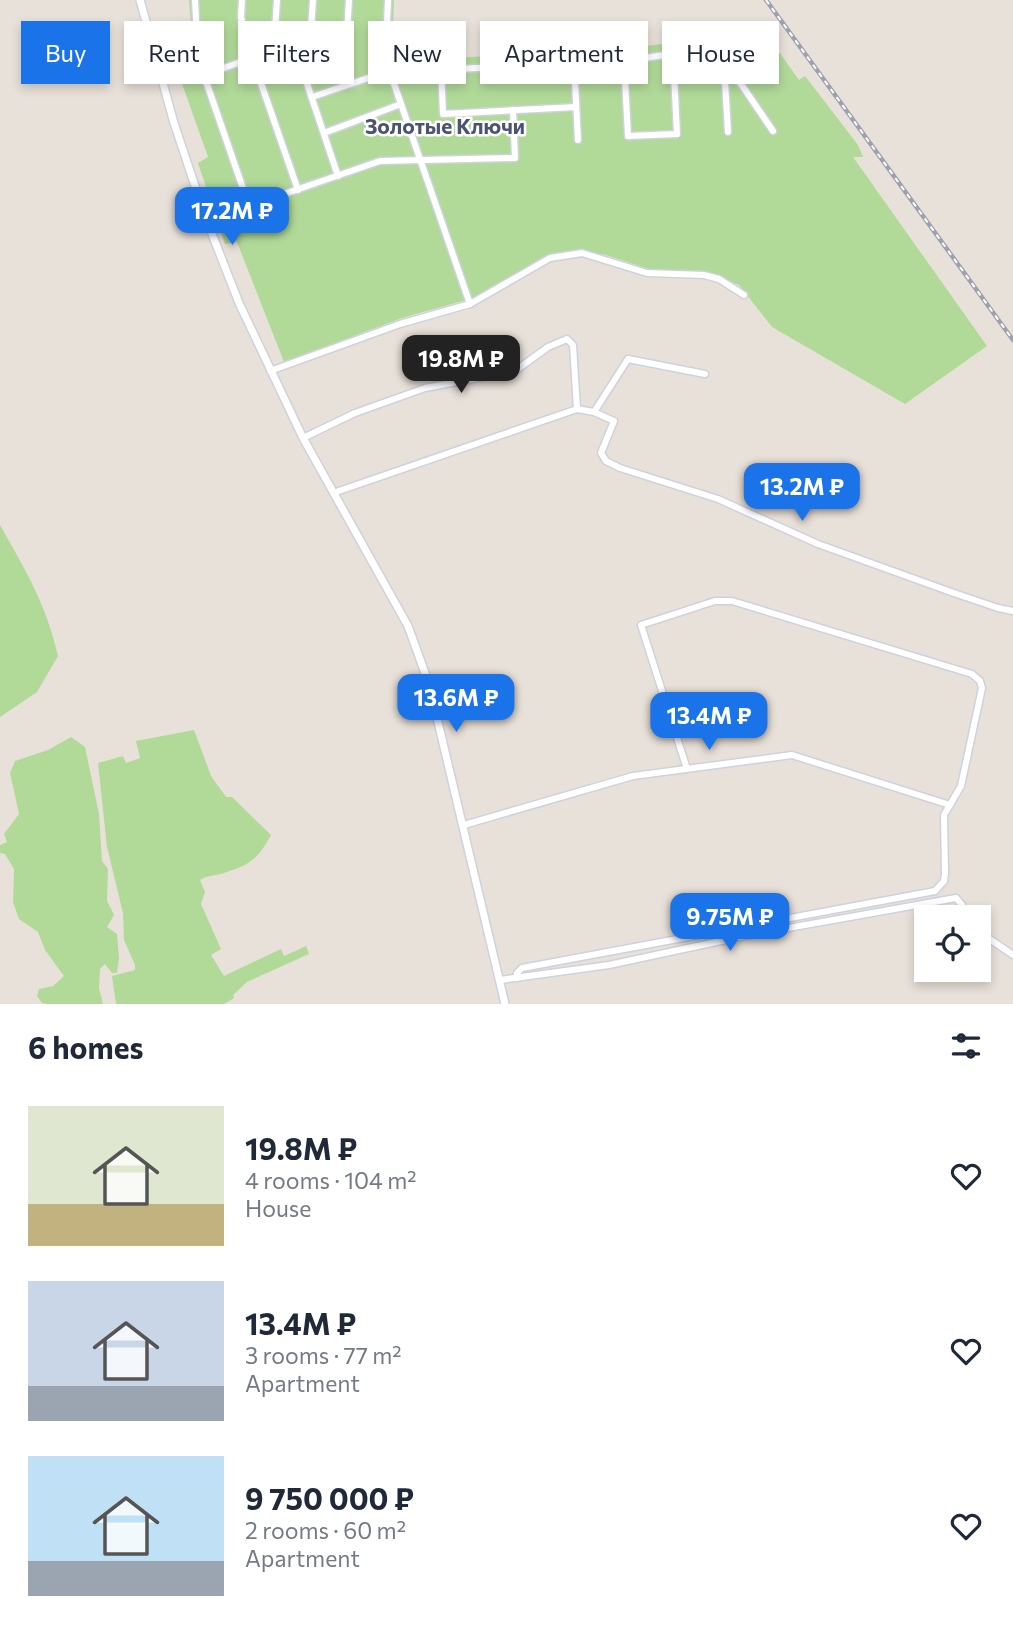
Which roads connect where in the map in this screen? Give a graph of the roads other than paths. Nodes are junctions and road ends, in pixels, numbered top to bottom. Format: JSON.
{"nodes":[{"id":1,"x":140,"y":0,"type":"edge"},
{"id":2,"x":195,"y":0,"type":"edge"},
{"id":3,"x":242,"y":0,"type":"edge"},
{"id":4,"x":277,"y":0,"type":"edge"},
{"id":5,"x":313,"y":0,"type":"edge"},
{"id":6,"x":349,"y":0,"type":"edge"},
{"id":7,"x":388,"y":0,"type":"edge"},
{"id":8,"x":196,"y":21,"type":"edge"},
{"id":9,"x":242,"y":21,"type":"edge"},
{"id":10,"x":276,"y":21,"type":"edge"},
{"id":11,"x":312,"y":21,"type":"edge"},
{"id":12,"x":348,"y":21,"type":"edge"},
{"id":13,"x":387,"y":21,"type":"edge"},
{"id":14,"x":207,"y":84,"type":"edge"},
{"id":15,"x":261,"y":84,"type":"edge"},
{"id":16,"x":308,"y":84,"type":"edge"},
{"id":17,"x":442,"y":84,"type":"edge"},
{"id":18,"x":575,"y":84,"type":"edge"},
{"id":19,"x":625,"y":84,"type":"edge"},
{"id":20,"x":674,"y":84,"type":"edge"},
{"id":21,"x":725,"y":84,"type":"edge"},
{"id":22,"x":740,"y":84,"type":"edge"},
{"id":23,"x":312,"y":97,"type":"junction"},
{"id":24,"x":401,"y":104,"type":"junction"},
{"id":25,"x":576,"y":107,"type":"junction"},
{"id":26,"x":513,"y":110,"type":"junction"},
{"id":27,"x":773,"y":131,"type":"dead end"},
{"id":28,"x":324,"y":132,"type":"junction"},
{"id":29,"x":727,"y":132,"type":"dead end"},
{"id":30,"x":578,"y":139,"type":"dead end"},
{"id":31,"x":420,"y":159,"type":"junction"},
{"id":32,"x":338,"y":176,"type":"junction"},
{"id":33,"x":298,"y":190,"type":"junction"},
{"id":34,"x":248,"y":203,"type":"junction"},
{"id":35,"x":205,"y":216,"type":"junction"},
{"id":36,"x":744,"y":295,"type":"dead end"},
{"id":37,"x":470,"y":304,"type":"junction"},
{"id":38,"x":270,"y":372,"type":"junction"},
{"id":39,"x":705,"y":374,"type":"dead end"},
{"id":40,"x":577,"y":410,"type":"junction"},
{"id":41,"x":594,"y":412,"type":"junction"},
{"id":42,"x":303,"y":438,"type":"junction"},
{"id":43,"x":333,"y":493,"type":"junction"},
{"id":44,"x":1013,"y":611,"type":"edge"},
{"id":45,"x":687,"y":769,"type":"junction"},
{"id":46,"x":950,"y":805,"type":"junction"},
{"id":47,"x":464,"y":825,"type":"junction"},
{"id":48,"x":918,"y":905,"type":"edge"},
{"id":49,"x":962,"y":905,"type":"edge"},
{"id":50,"x":914,"y":906,"type":"edge"},
{"id":51,"x":991,"y":940,"type":"edge"},
{"id":52,"x":1013,"y":955,"type":"edge"},
{"id":53,"x":517,"y":978,"type":"junction"},
{"id":54,"x":500,"y":981,"type":"junction"},
{"id":55,"x":505,"y":1004,"type":"edge"}],
"edges":[{"from":1,"to":35,"type":"street"},
{"from":2,"to":8,"type":"street"},
{"from":3,"to":9,"type":"street"},
{"from":4,"to":10,"type":"street"},
{"from":5,"to":11,"type":"street"},
{"from":6,"to":12,"type":"street"},
{"from":7,"to":13,"type":"street"},
{"from":14,"to":34,"type":"street"},
{"from":15,"to":33,"type":"street"},
{"from":16,"to":23,"type":"street"},
{"from":17,"to":26,"type":"street"},
{"from":18,"to":25,"type":"street"},
{"from":19,"to":20,"type":"street"},
{"from":21,"to":29,"type":"street"},
{"from":22,"to":27,"type":"street"},
{"from":23,"to":24,"type":"street"},
{"from":23,"to":28,"type":"street"},
{"from":24,"to":28,"type":"street"},
{"from":24,"to":31,"type":"street"},
{"from":25,"to":26,"type":"street"},
{"from":25,"to":30,"type":"street"},
{"from":26,"to":31,"type":"street"},
{"from":28,"to":32,"type":"street"},
{"from":31,"to":32,"type":"street"},
{"from":31,"to":37,"type":"street"},
{"from":32,"to":33,"type":"street"},
{"from":33,"to":34,"type":"street"},
{"from":34,"to":35,"type":"street"},
{"from":35,"to":38,"type":"street"},
{"from":36,"to":37,"type":"street"},
{"from":37,"to":38,"type":"street"},
{"from":38,"to":42,"type":"street"},
{"from":39,"to":41,"type":"street"},
{"from":40,"to":41,"type":"street"},
{"from":40,"to":42,"type":"street"},
{"from":40,"to":43,"type":"street"},
{"from":41,"to":44,"type":"street"},
{"from":42,"to":43,"type":"street"},
{"from":43,"to":47,"type":"street"},
{"from":45,"to":46,"type":"street"},
{"from":45,"to":46,"type":"street"},
{"from":45,"to":47,"type":"street"},
{"from":46,"to":53,"type":"street"},
{"from":47,"to":54,"type":"street"},
{"from":48,"to":49,"type":"street"},
{"from":50,"to":53,"type":"street"},
{"from":51,"to":52,"type":"street"},
{"from":53,"to":54,"type":"street"},
{"from":54,"to":55,"type":"street"}]}
